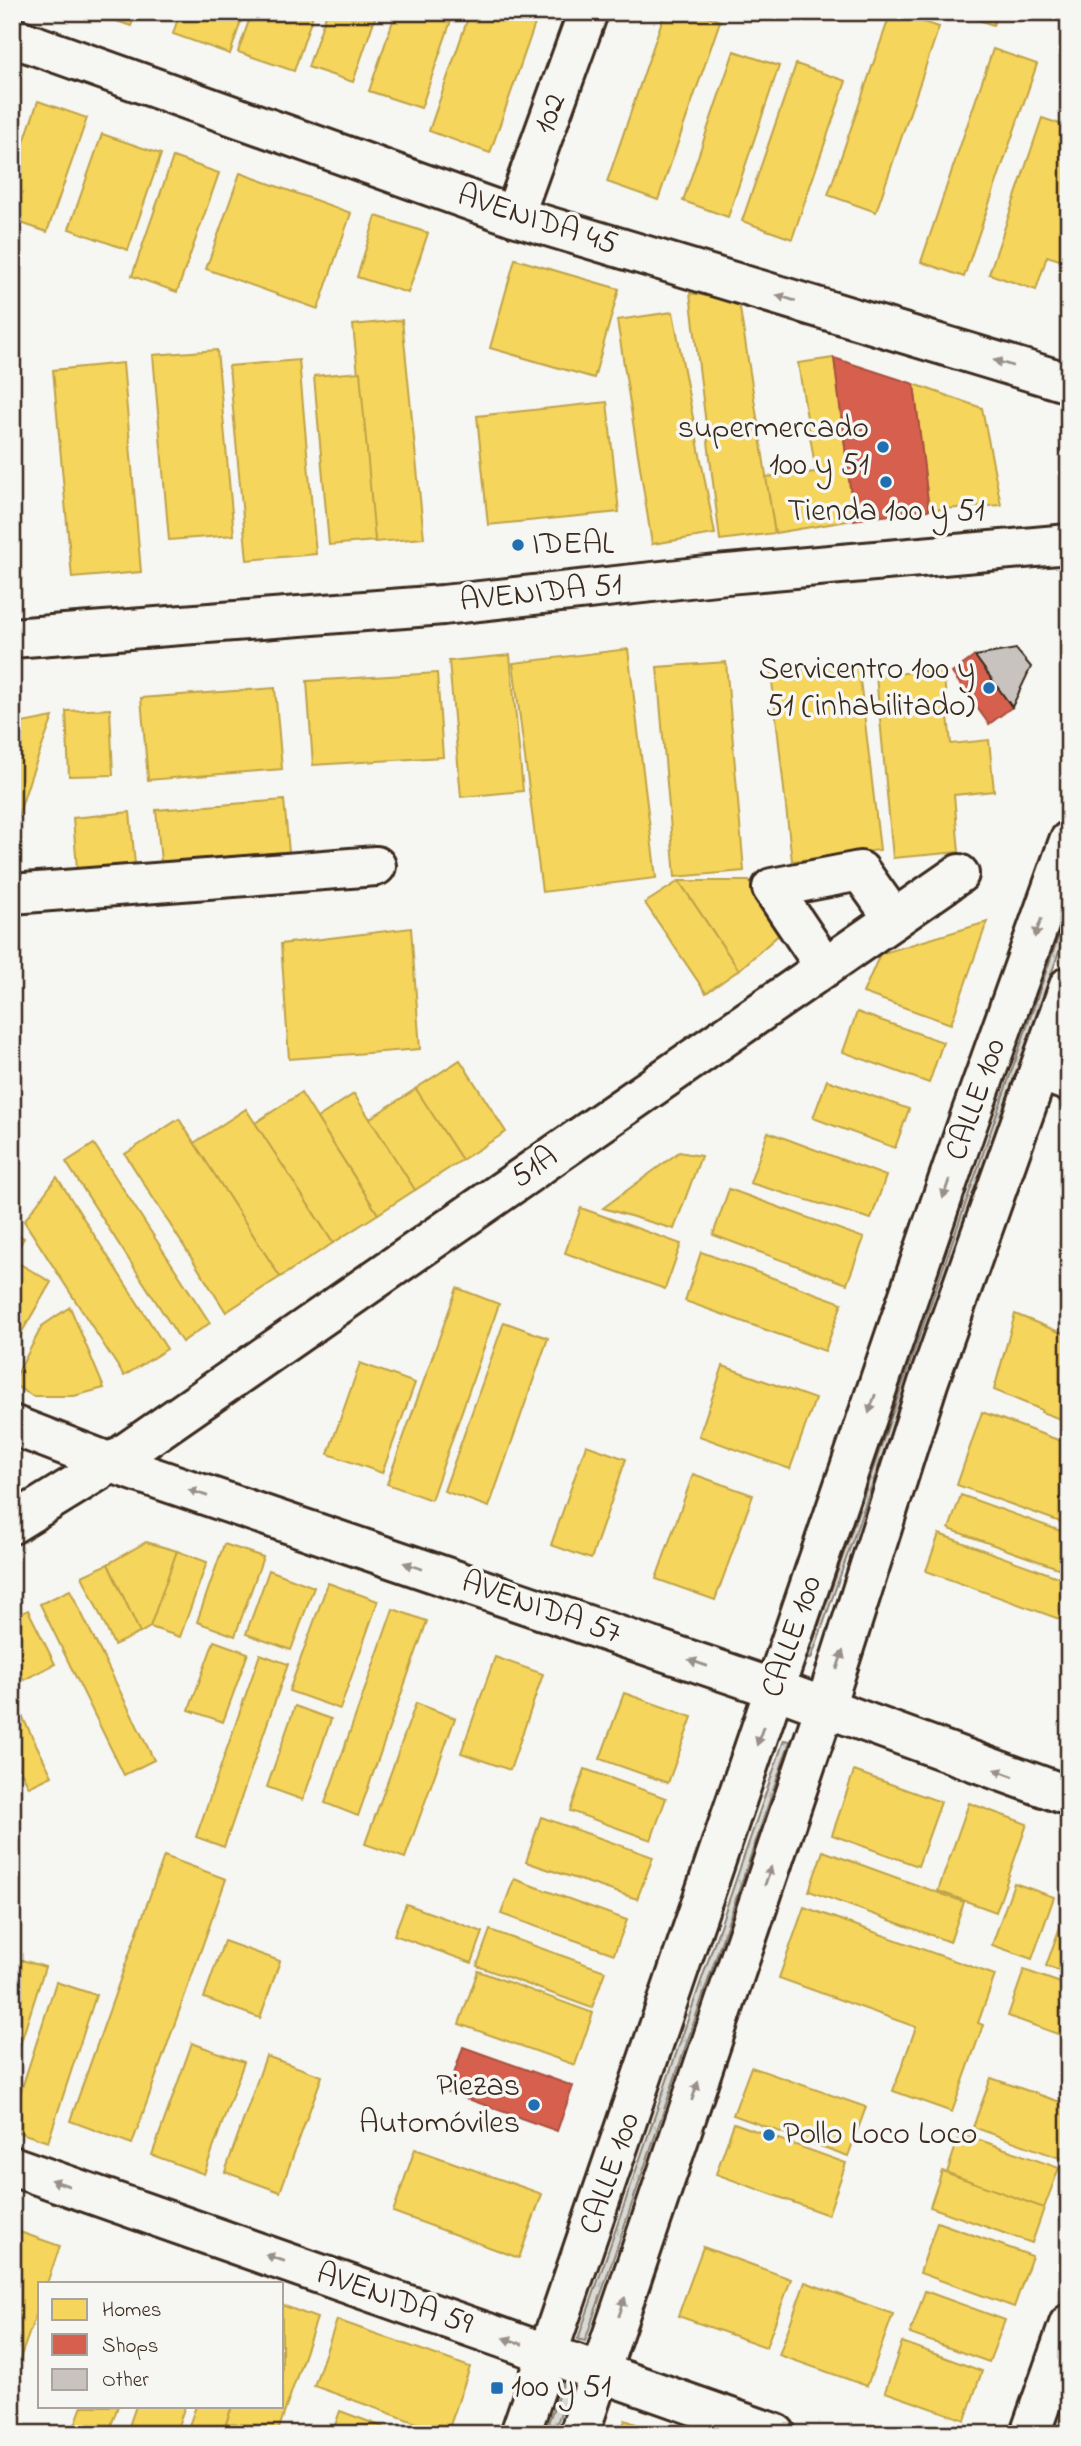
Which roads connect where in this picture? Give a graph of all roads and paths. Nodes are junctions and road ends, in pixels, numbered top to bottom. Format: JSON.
{"nodes":[{"id":1,"x":588,"y":12,"type":"edge"},
{"id":2,"x":12,"y":37,"type":"edge"},
{"id":3,"x":514,"y":216,"type":"junction"},
{"id":4,"x":1069,"y":383,"type":"edge"},
{"id":5,"x":1051,"y":546,"type":"edge"},
{"id":6,"x":1069,"y":563,"type":"edge"},
{"id":7,"x":12,"y":638,"type":"edge"},
{"id":8,"x":1069,"y":841,"type":"edge"},
{"id":9,"x":376,"y":866,"type":"dead end"},
{"id":10,"x":959,"y":874,"type":"dead end"},
{"id":11,"x":12,"y":894,"type":"edge"},
{"id":12,"x":894,"y":919,"type":"junction"},
{"id":13,"x":825,"y":967,"type":"junction"},
{"id":14,"x":1069,"y":986,"type":"edge"},
{"id":15,"x":1054,"y":1076,"type":"edge"},
{"id":16,"x":12,"y":1425,"type":"edge"},
{"id":17,"x":111,"y":1463,"type":"junction"},
{"id":18,"x":12,"y":1524,"type":"edge"},
{"id":19,"x":775,"y":1689,"type":"junction"},
{"id":20,"x":825,"y":1707,"type":"junction"},
{"id":21,"x":1069,"y":1796,"type":"edge"},
{"id":22,"x":12,"y":2166,"type":"edge"},
{"id":23,"x":1069,"y":2324,"type":"edge"},
{"id":24,"x":549,"y":2354,"type":"junction"},
{"id":25,"x":600,"y":2372,"type":"junction"},
{"id":26,"x":520,"y":2434,"type":"edge"},
{"id":27,"x":579,"y":2434,"type":"edge"},
{"id":28,"x":776,"y":2434,"type":"edge"},
{"id":29,"x":1030,"y":2434,"type":"edge"}],
"edges":[{"from":1,"to":3,"type":"street","name":"102"},
{"from":2,"to":3,"type":"street","name":"AVENIDA 45"},
{"from":4,"to":3,"type":"street","name":"AVENIDA 45","one_way":true},
{"from":5,"to":6,"type":"street"},
{"from":5,"to":7,"type":"street","name":"AVENIDA 51"},
{"from":8,"to":19,"type":"street","name":"CALLE 100","one_way":true},
{"from":9,"to":11,"type":"street"},
{"from":10,"to":12,"type":"street","name":"51A"},
{"from":12,"to":13,"type":"street","name":"51A"},
{"from":12,"to":13,"type":"street"},
{"from":13,"to":17,"type":"street","name":"51A"},
{"from":14,"to":15,"type":"street","name":"CALLE 100"},
{"from":20,"to":15,"type":"street","name":"CALLE 100","one_way":true},
{"from":16,"to":17,"type":"street","name":"AVENIDA 57"},
{"from":17,"to":18,"type":"street","name":"51A"},
{"from":19,"to":17,"type":"street","name":"AVENIDA 57","one_way":true},
{"from":19,"to":20,"type":"street","name":"AVENIDA 57"},
{"from":19,"to":24,"type":"street","name":"CALLE 100","one_way":true},
{"from":21,"to":20,"type":"street","name":"AVENIDA 57","one_way":true},
{"from":25,"to":20,"type":"street","name":"CALLE 100","one_way":true},
{"from":24,"to":22,"type":"street","name":"AVENIDA 59","one_way":true},
{"from":23,"to":29,"type":"street"},
{"from":24,"to":25,"type":"street","name":"AVENIDA 59"},
{"from":24,"to":26,"type":"street","name":"CALLE 100"},
{"from":25,"to":27,"type":"street","name":"CALLE 100"},
{"from":25,"to":28,"type":"street","name":"AVENIDA 59"}]}
